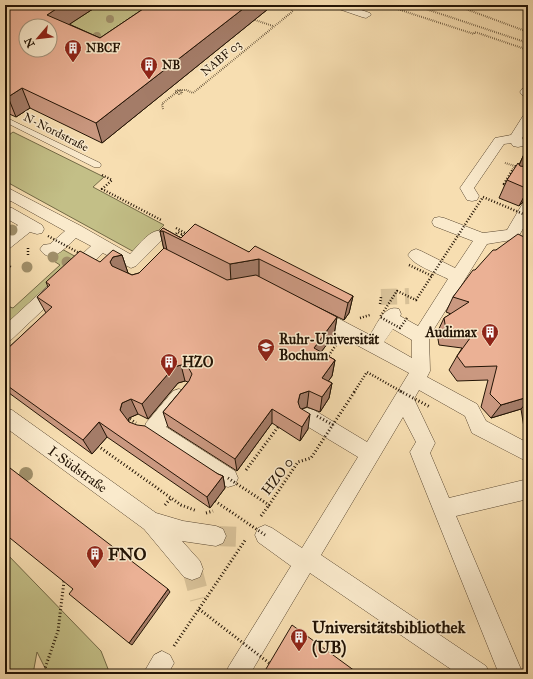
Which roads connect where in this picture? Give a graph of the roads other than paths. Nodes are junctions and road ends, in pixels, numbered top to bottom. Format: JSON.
{"nodes":[{"id":1,"x":336,"y":5,"type":"edge"},
{"id":2,"x":366,"y":15,"type":"dead end"},
{"id":3,"x":5,"y":119,"type":"edge"},
{"id":4,"x":528,"y":120,"type":"edge"},
{"id":5,"x":97,"y":165,"type":"dead end"},
{"id":6,"x":477,"y":197,"type":"road end"},
{"id":7,"x":5,"y":198,"type":"edge"},
{"id":8,"x":528,"y":207,"type":"edge"},
{"id":9,"x":5,"y":214,"type":"edge"},
{"id":10,"x":439,"y":222,"type":"dead end"},
{"id":11,"x":76,"y":230,"type":"junction"},
{"id":12,"x":34,"y":236,"type":"junction"},
{"id":13,"x":165,"y":238,"type":"edge"},
{"id":14,"x":482,"y":239,"type":"junction"},
{"id":15,"x":5,"y":244,"type":"edge"},
{"id":16,"x":102,"y":245,"type":"junction"},
{"id":17,"x":413,"y":260,"type":"road end"},
{"id":18,"x":459,"y":277,"type":"junction"},
{"id":19,"x":306,"y":309,"type":"edge"},
{"id":20,"x":6,"y":333,"type":"edge"},
{"id":21,"x":421,"y":336,"type":"junction"},
{"id":22,"x":373,"y":345,"type":"junction"},
{"id":23,"x":413,"y":384,"type":"junction"},
{"id":24,"x":185,"y":390,"type":"edge"},
{"id":25,"x":432,"y":404,"type":"road end"},
{"id":26,"x":5,"y":416,"type":"edge"},
{"id":27,"x":312,"y":416,"type":"edge"},
{"id":28,"x":528,"y":453,"type":"edge"},
{"id":29,"x":370,"y":454,"type":"junction"},
{"id":30,"x":236,"y":476,"type":"edge"},
{"id":31,"x":528,"y":489,"type":"edge"},
{"id":32,"x":444,"y":509,"type":"junction"},
{"id":33,"x":152,"y":522,"type":"junction"},
{"id":34,"x":256,"y":529,"type":"tunnel mouth"},
{"id":35,"x":216,"y":536,"type":"tunnel mouth"},
{"id":36,"x":306,"y":560,"type":"junction"},
{"id":37,"x":192,"y":569,"type":"tunnel mouth"},
{"id":38,"x":237,"y":674,"type":"edge"},
{"id":39,"x":478,"y":674,"type":"edge"},
{"id":40,"x":511,"y":674,"type":"edge"}],
"edges":[{"from":1,"to":2,"type":"street"},
{"from":3,"to":5,"type":"lane","name":"N-Nordstraße"},
{"from":4,"to":6,"type":"street"},
{"from":7,"to":11,"type":"street"},
{"from":8,"to":14,"type":"street"},
{"from":9,"to":12,"type":"street"},
{"from":10,"to":14,"type":"street"},
{"from":11,"to":12,"type":"street"},
{"from":11,"to":16,"type":"street"},
{"from":12,"to":15,"type":"street"},
{"from":13,"to":16,"type":"street"},
{"from":14,"to":18,"type":"street"},
{"from":16,"to":20,"type":"street"},
{"from":17,"to":18,"type":"street"},
{"from":18,"to":21,"type":"street"},
{"from":19,"to":22,"type":"street"},
{"from":21,"to":22,"type":"street"},
{"from":21,"to":23,"type":"street"},
{"from":22,"to":23,"type":"street"},
{"from":23,"to":25,"type":"street"},
{"from":23,"to":28,"type":"street"},
{"from":23,"to":29,"type":"street"},
{"from":23,"to":32,"type":"street"},
{"from":24,"to":30,"type":"street"},
{"from":26,"to":33,"type":"street","name":"I-Südstraße"},
{"from":27,"to":29,"type":"street"},
{"from":29,"to":36,"type":"street"},
{"from":31,"to":32,"type":"street"},
{"from":32,"to":40,"type":"street"},
{"from":33,"to":35,"type":"street","name":"I-Südstraße"},
{"from":33,"to":37,"type":"street","name":"I-Südstraße"},
{"from":34,"to":36,"type":"street"},
{"from":36,"to":38,"type":"street"},
{"from":36,"to":39,"type":"street"}]}
